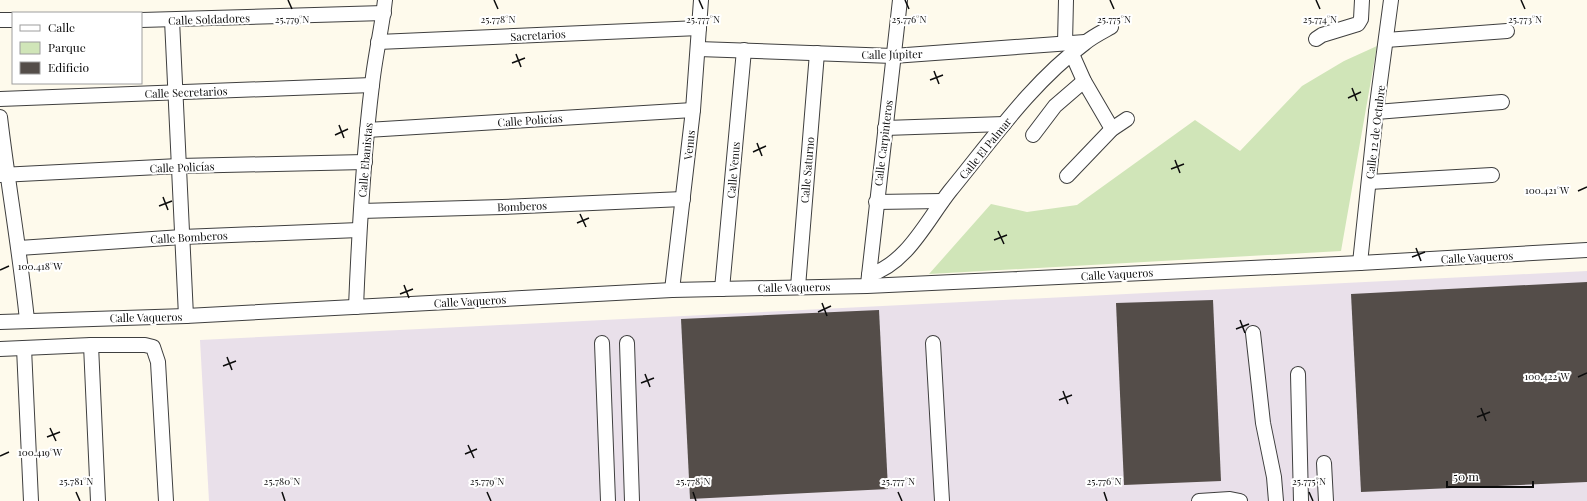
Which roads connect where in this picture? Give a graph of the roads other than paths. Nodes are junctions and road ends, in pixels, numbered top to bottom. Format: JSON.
{"nodes":[{"id":1,"x":701,"y":0,"type":"edge"},
{"id":2,"x":900,"y":0,"type":"edge"},
{"id":3,"x":1066,"y":0,"type":"edge"},
{"id":4,"x":1362,"y":0,"type":"edge"},
{"id":5,"x":1391,"y":0,"type":"edge"},
{"id":6,"x":384,"y":7,"type":"edge"},
{"id":7,"x":0,"y":20,"type":"edge"},
{"id":8,"x":12,"y":20,"type":"edge"},
{"id":9,"x":142,"y":20,"type":"edge"},
{"id":10,"x":172,"y":20,"type":"junction"},
{"id":11,"x":1111,"y":27,"type":"dead end"},
{"id":12,"x":699,"y":28,"type":"junction"},
{"id":13,"x":1507,"y":30,"type":"dead end"},
{"id":14,"x":1316,"y":39,"type":"dead end"},
{"id":15,"x":1386,"y":40,"type":"junction"},
{"id":16,"x":378,"y":42,"type":"junction"},
{"id":17,"x":1068,"y":48,"type":"junction"},
{"id":18,"x":698,"y":49,"type":"junction"},
{"id":19,"x":744,"y":50,"type":"junction"},
{"id":20,"x":817,"y":53,"type":"junction"},
{"id":21,"x":894,"y":56,"type":"junction"},
{"id":22,"x":1084,"y":81,"type":"junction"},
{"id":23,"x":372,"y":85,"type":"junction"},
{"id":24,"x":176,"y":92,"type":"junction"},
{"id":25,"x":0,"y":99,"type":"edge"},
{"id":26,"x":1502,"y":102,"type":"dead end"},
{"id":27,"x":693,"y":110,"type":"junction"},
{"id":28,"x":1376,"y":112,"type":"junction"},
{"id":29,"x":0,"y":118,"type":"edge"},
{"id":30,"x":1127,"y":119,"type":"dead end"},
{"id":31,"x":1004,"y":124,"type":"junction"},
{"id":32,"x":885,"y":128,"type":"junction"},
{"id":33,"x":1112,"y":129,"type":"junction"},
{"id":34,"x":368,"y":130,"type":"junction"},
{"id":35,"x":1033,"y":135,"type":"dead end"},
{"id":36,"x":365,"y":162,"type":"junction"},
{"id":37,"x":179,"y":166,"type":"junction"},
{"id":38,"x":4,"y":175,"type":"edge"},
{"id":39,"x":1492,"y":175,"type":"dead end"},
{"id":40,"x":1067,"y":176,"type":"dead end"},
{"id":41,"x":1369,"y":182,"type":"junction"},
{"id":42,"x":683,"y":200,"type":"junction"},
{"id":43,"x":942,"y":201,"type":"junction"},
{"id":44,"x":876,"y":202,"type":"junction"},
{"id":45,"x":361,"y":211,"type":"junction"},
{"id":46,"x":359,"y":230,"type":"junction"},
{"id":47,"x":182,"y":237,"type":"junction"},
{"id":48,"x":19,"y":248,"type":"junction"},
{"id":49,"x":1587,"y":250,"type":"edge"},
{"id":50,"x":1360,"y":263,"type":"junction"},
{"id":51,"x":868,"y":280,"type":"junction"},
{"id":52,"x":798,"y":287,"type":"junction"},
{"id":53,"x":722,"y":289,"type":"junction"},
{"id":54,"x":672,"y":290,"type":"junction"},
{"id":55,"x":356,"y":307,"type":"junction"},
{"id":56,"x":186,"y":316,"type":"junction"},
{"id":57,"x":28,"y":320,"type":"junction"},
{"id":58,"x":0,"y":322,"type":"edge"},
{"id":59,"x":1253,"y":333,"type":"dead end"},
{"id":60,"x":627,"y":342,"type":"dead end"},
{"id":61,"x":933,"y":343,"type":"dead end"},
{"id":62,"x":602,"y":344,"type":"dead end"},
{"id":63,"x":91,"y":345,"type":"junction"},
{"id":64,"x":24,"y":348,"type":"junction"},
{"id":65,"x":0,"y":349,"type":"edge"},
{"id":66,"x":1298,"y":374,"type":"dead end"},
{"id":67,"x":1324,"y":462,"type":"dead end"},
{"id":68,"x":31,"y":501,"type":"edge"},
{"id":69,"x":98,"y":501,"type":"edge"},
{"id":70,"x":166,"y":501,"type":"edge"},
{"id":71,"x":608,"y":501,"type":"edge"},
{"id":72,"x":632,"y":501,"type":"edge"},
{"id":73,"x":942,"y":501,"type":"edge"},
{"id":74,"x":1199,"y":501,"type":"edge"},
{"id":75,"x":1240,"y":501,"type":"edge"},
{"id":76,"x":1276,"y":501,"type":"edge"},
{"id":77,"x":1301,"y":501,"type":"edge"},
{"id":78,"x":1326,"y":501,"type":"edge"}],
"edges":[{"from":1,"to":12,"type":"street","name":"Venus"},
{"from":2,"to":21,"type":"street","name":"Calle Carpinteros"},
{"from":3,"to":17,"type":"street"},
{"from":4,"to":14,"type":"street"},
{"from":5,"to":15,"type":"street","name":"Calle 12 de Octubre"},
{"from":6,"to":10,"type":"street","name":"Calle Soldadores"},
{"from":6,"to":16,"type":"street","name":"Calle Ebanistas"},
{"from":7,"to":8,"type":"street"},
{"from":9,"to":10,"type":"street","name":"Calle Soldadores"},
{"from":10,"to":24,"type":"street"},
{"from":11,"to":17,"type":"street","name":"Calle El Palmar"},
{"from":12,"to":16,"type":"street","name":"Sacretarios"},
{"from":12,"to":18,"type":"street","name":"Venus"},
{"from":13,"to":15,"type":"street"},
{"from":15,"to":28,"type":"street","name":"Calle 12 de Octubre"},
{"from":16,"to":23,"type":"street","name":"Calle Ebanistas"},
{"from":17,"to":21,"type":"street","name":"Calle Júpiter"},
{"from":17,"to":22,"type":"street"},
{"from":17,"to":31,"type":"street","name":"Calle El Palmar"},
{"from":18,"to":19,"type":"street","name":"Calle Júpiter"},
{"from":18,"to":27,"type":"street","name":"Venus"},
{"from":19,"to":20,"type":"street","name":"Calle Júpiter"},
{"from":19,"to":53,"type":"street","name":"Calle Venus"},
{"from":20,"to":21,"type":"street","name":"Calle Júpiter"},
{"from":20,"to":52,"type":"street","name":"Calle Saturno"},
{"from":21,"to":32,"type":"street","name":"Calle Carpinteros"},
{"from":22,"to":33,"type":"street"},
{"from":22,"to":35,"type":"street"},
{"from":23,"to":24,"type":"street","name":"Calle Secretarios"},
{"from":23,"to":34,"type":"street","name":"Calle Ebanistas"},
{"from":24,"to":25,"type":"street","name":"Calle Secretarios"},
{"from":24,"to":37,"type":"street"},
{"from":26,"to":28,"type":"street"},
{"from":27,"to":34,"type":"street","name":"Calle Policías"},
{"from":27,"to":42,"type":"street","name":"Venus"},
{"from":28,"to":41,"type":"street","name":"Calle 12 de Octubre"},
{"from":29,"to":38,"type":"street"},
{"from":30,"to":33,"type":"street"},
{"from":31,"to":32,"type":"street"},
{"from":31,"to":43,"type":"street","name":"Calle El Palmar"},
{"from":32,"to":44,"type":"street","name":"Calle Carpinteros"},
{"from":33,"to":40,"type":"street"},
{"from":34,"to":36,"type":"street","name":"Calle Ebanistas"},
{"from":36,"to":37,"type":"street","name":"Calle Policías"},
{"from":36,"to":45,"type":"street","name":"Calle Ebanistas"},
{"from":37,"to":38,"type":"street","name":"Calle Policías"},
{"from":37,"to":47,"type":"street"},
{"from":38,"to":48,"type":"street"},
{"from":39,"to":41,"type":"street"},
{"from":41,"to":50,"type":"street","name":"Calle 12 de Octubre"},
{"from":42,"to":45,"type":"street","name":"Bomberos"},
{"from":42,"to":54,"type":"street","name":"Venus"},
{"from":43,"to":44,"type":"street"},
{"from":43,"to":51,"type":"street","name":"Calle El Palmar"},
{"from":44,"to":51,"type":"street","name":"Calle Carpinteros"},
{"from":45,"to":46,"type":"street","name":"Calle Ebanistas"},
{"from":46,"to":47,"type":"street","name":"Calle Bomberos"},
{"from":46,"to":55,"type":"street","name":"Calle Ebanistas"},
{"from":47,"to":48,"type":"street","name":"Calle Bomberos"},
{"from":47,"to":56,"type":"street"},
{"from":48,"to":57,"type":"street"},
{"from":49,"to":50,"type":"street","name":"Calle Vaqueros"},
{"from":50,"to":51,"type":"street","name":"Calle Vaqueros"},
{"from":51,"to":52,"type":"street","name":"Calle Vaqueros"},
{"from":52,"to":53,"type":"street","name":"Calle Vaqueros"},
{"from":53,"to":54,"type":"street","name":"Calle Vaqueros"},
{"from":54,"to":55,"type":"street","name":"Calle Vaqueros"},
{"from":55,"to":56,"type":"street","name":"Calle Vaqueros"},
{"from":56,"to":57,"type":"street","name":"Calle Vaqueros"},
{"from":57,"to":58,"type":"street","name":"Calle Vaqueros"},
{"from":59,"to":76,"type":"street"},
{"from":60,"to":72,"type":"street"},
{"from":61,"to":73,"type":"street"},
{"from":62,"to":71,"type":"street"},
{"from":63,"to":64,"type":"street"},
{"from":63,"to":69,"type":"street"},
{"from":63,"to":70,"type":"street"},
{"from":64,"to":65,"type":"street"},
{"from":64,"to":68,"type":"street"},
{"from":66,"to":77,"type":"street"},
{"from":67,"to":78,"type":"street"},
{"from":74,"to":75,"type":"street"}]}
